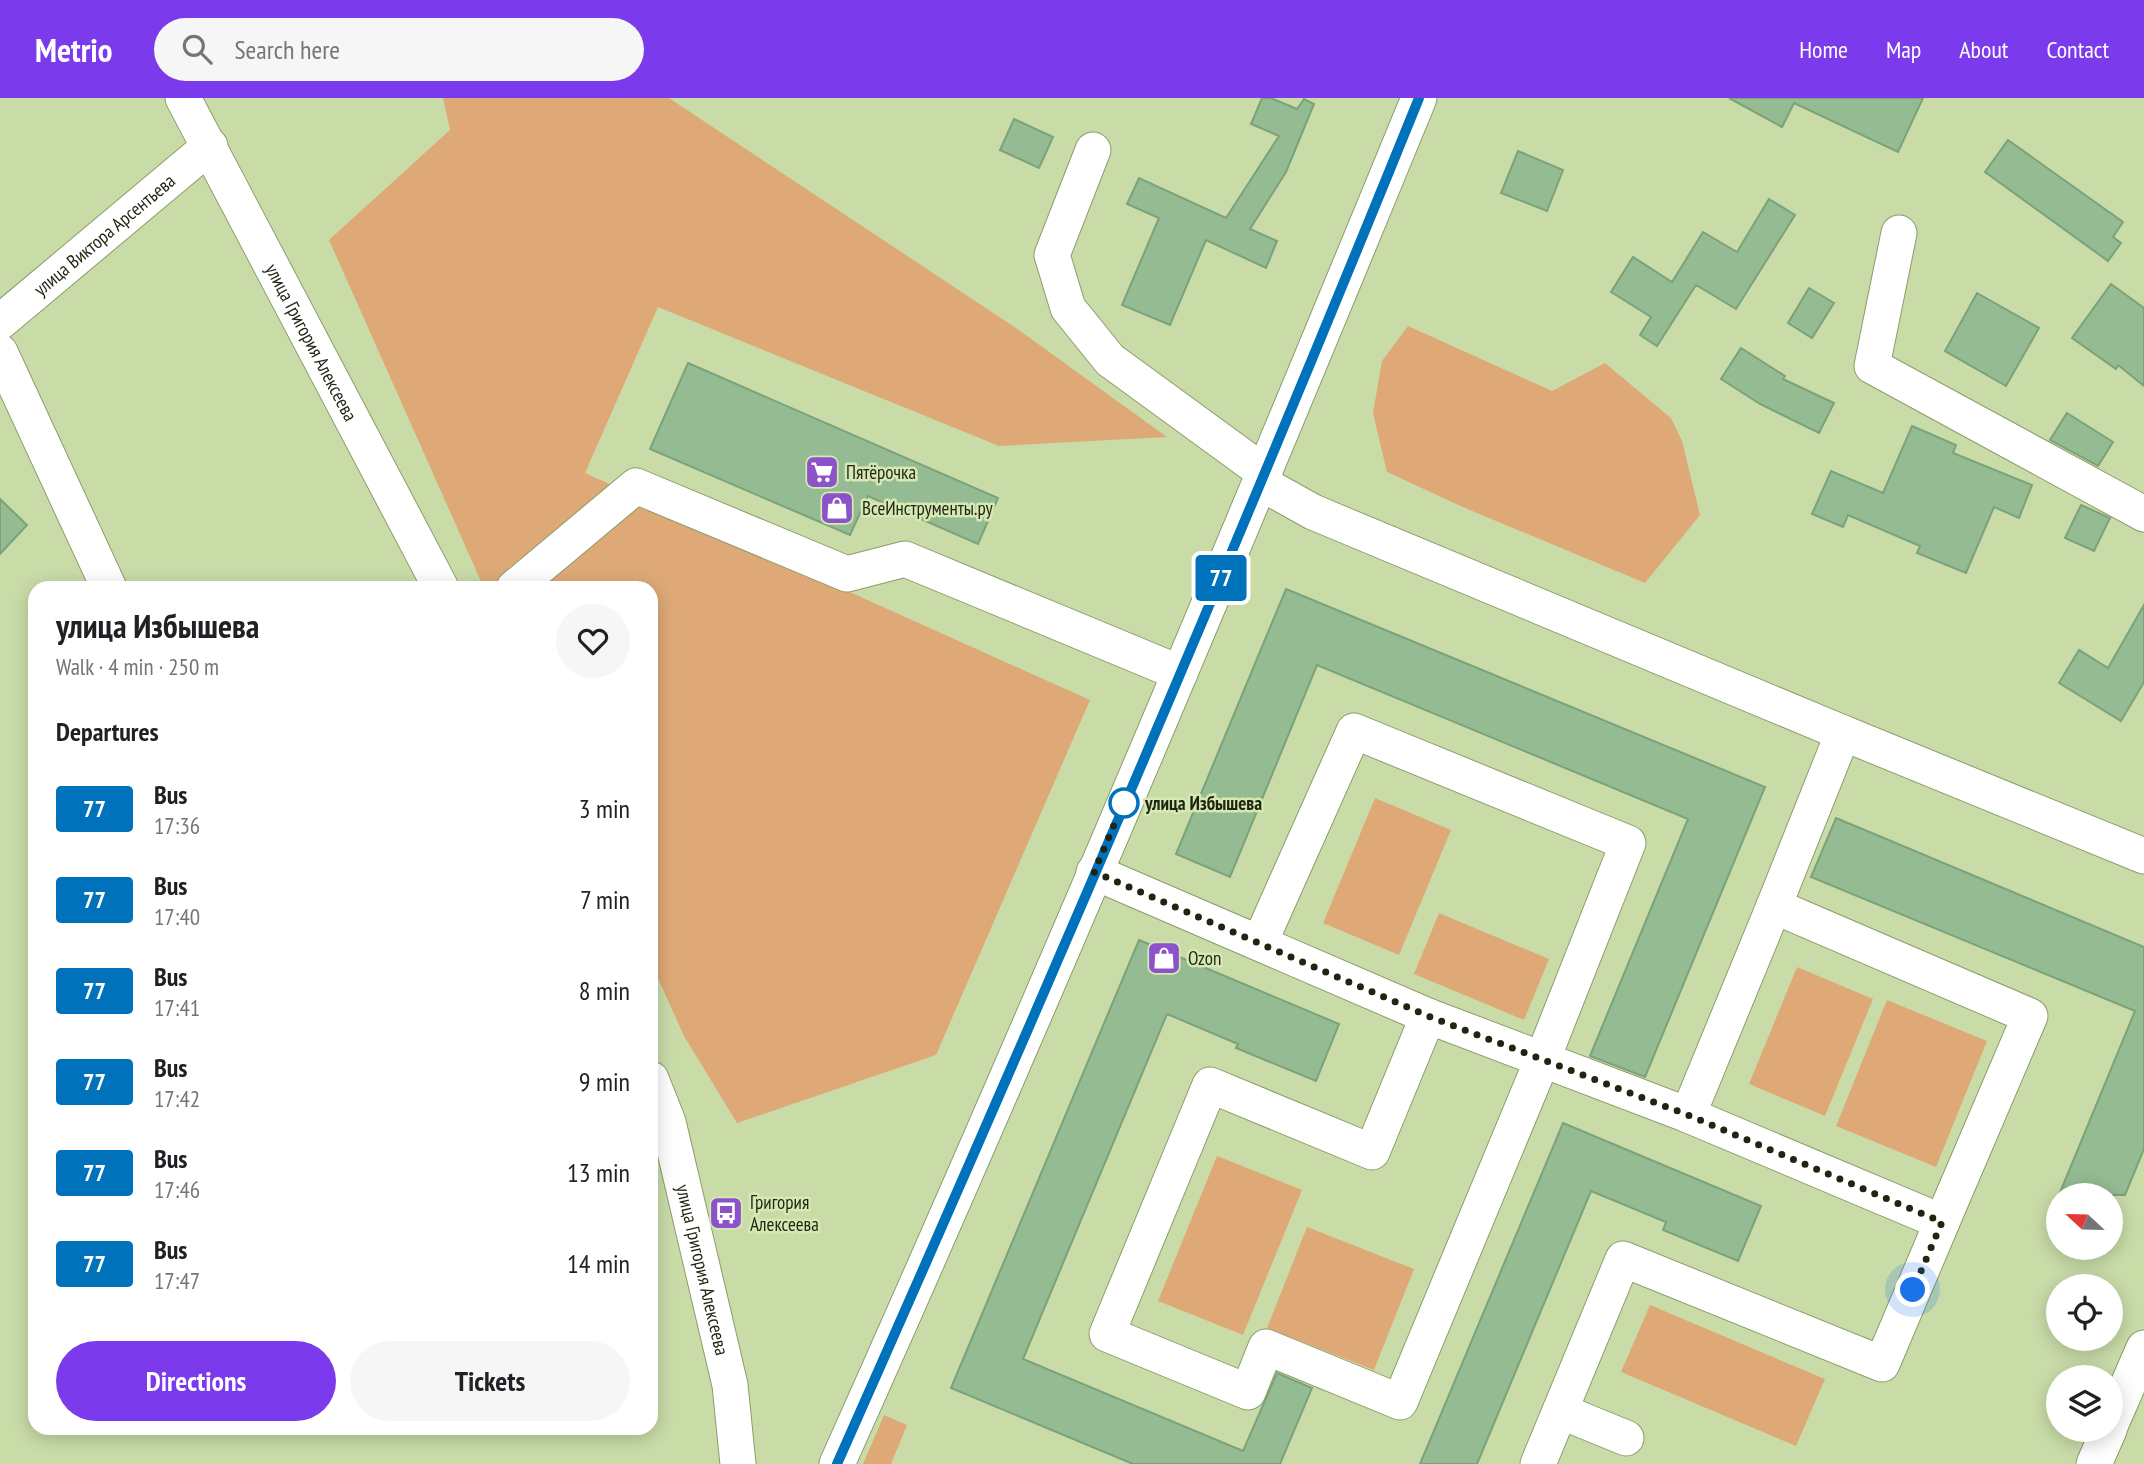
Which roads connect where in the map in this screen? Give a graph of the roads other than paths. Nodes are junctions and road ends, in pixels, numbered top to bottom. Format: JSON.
{"nodes":[{"id":1,"x":183,"y":98,"type":"edge"},
{"id":2,"x":1419,"y":98,"type":"edge"},
{"id":3,"x":210,"y":146,"type":"junction"},
{"id":4,"x":1093,"y":150,"type":"dead end"},
{"id":5,"x":1899,"y":233,"type":"dead end"},
{"id":6,"x":0,"y":322,"type":"edge"},
{"id":7,"x":0,"y":352,"type":"edge"},
{"id":8,"x":1263,"y":478,"type":"junction"},
{"id":9,"x":2144,"y":514,"type":"edge"},
{"id":10,"x":106,"y":581,"type":"edge"},
{"id":11,"x":437,"y":581,"type":"edge"},
{"id":12,"x":522,"y":581,"type":"edge"},
{"id":13,"x":1180,"y":673,"type":"junction"},
{"id":14,"x":1843,"y":733,"type":"junction"},
{"id":15,"x":2144,"y":856,"type":"edge"},
{"id":16,"x":1094,"y":872,"type":"junction"},
{"id":17,"x":1774,"y":906,"type":"junction"},
{"id":18,"x":1259,"y":942,"type":"junction"},
{"id":19,"x":1428,"y":1016,"type":"junction"},
{"id":20,"x":1543,"y":1058,"type":"junction"},
{"id":21,"x":658,"y":1097,"type":"edge"},
{"id":22,"x":1688,"y":1115,"type":"junction"},
{"id":23,"x":1942,"y":1222,"type":"junction"},
{"id":24,"x":2144,"y":1348,"type":"edge"},
{"id":25,"x":2123,"y":1397,"type":"edge"},
{"id":26,"x":1560,"y":1411,"type":"junction"},
{"id":27,"x":1626,"y":1438,"type":"dead end"},
{"id":28,"x":2104,"y":1442,"type":"edge"},
{"id":29,"x":738,"y":1464,"type":"edge"},
{"id":30,"x":836,"y":1464,"type":"edge"},
{"id":31,"x":1538,"y":1464,"type":"edge"},
{"id":32,"x":2094,"y":1464,"type":"edge"}],
"edges":[{"from":1,"to":3,"type":"street","name":"улица Григория Алексеева"},
{"from":2,"to":8,"type":"street"},
{"from":3,"to":6,"type":"street","name":"улица Виктора Арсентьева"},
{"from":3,"to":11,"type":"street","name":"улица Григория Алексеева"},
{"from":4,"to":8,"type":"street"},
{"from":5,"to":9,"type":"street"},
{"from":7,"to":10,"type":"street"},
{"from":8,"to":13,"type":"street"},
{"from":8,"to":14,"type":"street"},
{"from":12,"to":13,"type":"street"},
{"from":13,"to":16,"type":"street"},
{"from":14,"to":15,"type":"street"},
{"from":14,"to":17,"type":"street"},
{"from":16,"to":18,"type":"street"},
{"from":16,"to":30,"type":"street"},
{"from":17,"to":22,"type":"street"},
{"from":17,"to":23,"type":"street"},
{"from":18,"to":19,"type":"street"},
{"from":18,"to":20,"type":"street"},
{"from":19,"to":20,"type":"street"},
{"from":19,"to":20,"type":"street"},
{"from":20,"to":22,"type":"street"},
{"from":21,"to":29,"type":"street","name":"улица Григория Алексеева"},
{"from":22,"to":23,"type":"street"},
{"from":23,"to":26,"type":"street"},
{"from":24,"to":25,"type":"street"},
{"from":26,"to":27,"type":"street"},
{"from":26,"to":31,"type":"street"},
{"from":28,"to":32,"type":"street"}]}
